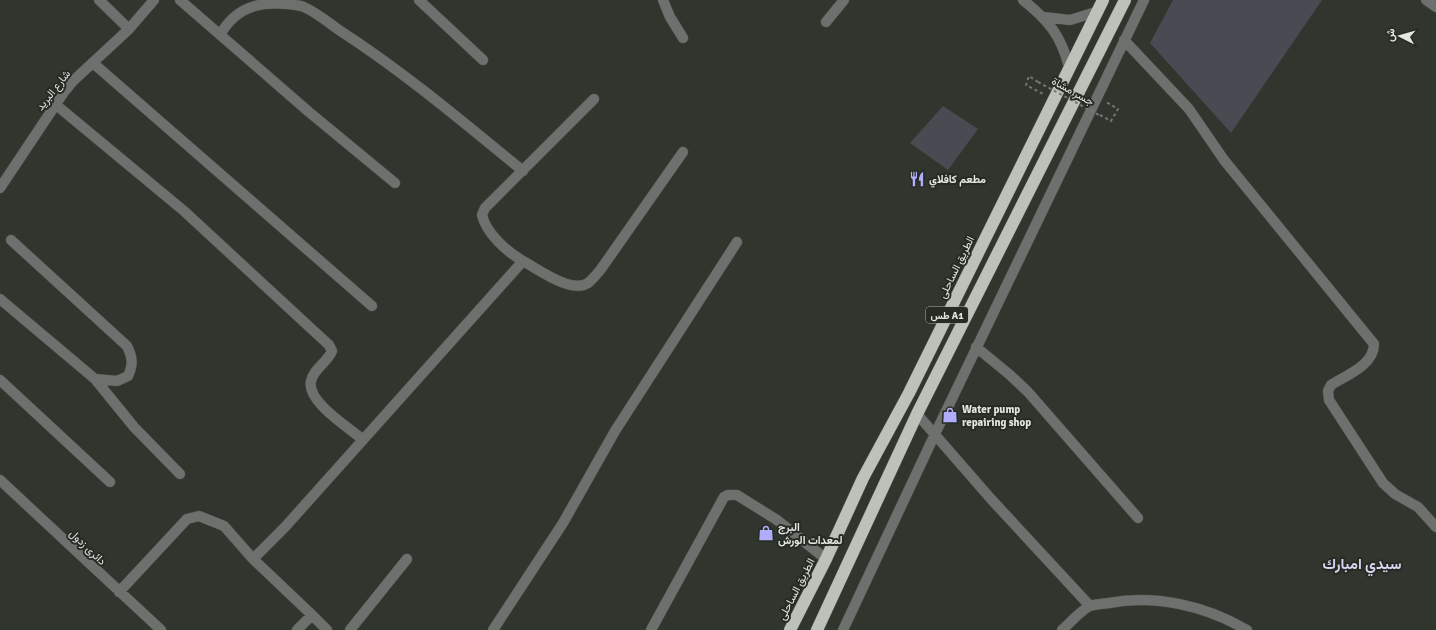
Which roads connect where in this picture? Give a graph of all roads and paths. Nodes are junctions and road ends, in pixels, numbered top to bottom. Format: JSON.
{"nodes":[{"id":1,"x":100,"y":0,"type":"edge"},
{"id":2,"x":154,"y":0,"type":"edge"},
{"id":3,"x":180,"y":0,"type":"edge"},
{"id":4,"x":419,"y":0,"type":"edge"},
{"id":5,"x":663,"y":0,"type":"edge"},
{"id":6,"x":844,"y":0,"type":"edge"},
{"id":7,"x":1023,"y":0,"type":"edge"},
{"id":8,"x":1103,"y":0,"type":"edge"},
{"id":9,"x":1125,"y":0,"type":"edge"},
{"id":10,"x":1144,"y":0,"type":"edge"},
{"id":11,"x":1426,"y":0,"type":"edge"},
{"id":12,"x":1436,"y":6,"type":"edge"},
{"id":13,"x":1096,"y":12,"type":"junction"},
{"id":14,"x":1044,"y":17,"type":"junction"},
{"id":15,"x":826,"y":22,"type":"dead end"},
{"id":16,"x":129,"y":29,"type":"junction"},
{"id":17,"x":220,"y":35,"type":"junction"},
{"id":18,"x":683,"y":38,"type":"dead end"},
{"id":19,"x":1124,"y":40,"type":"junction"},
{"id":20,"x":483,"y":60,"type":"dead end"},
{"id":21,"x":94,"y":63,"type":"junction"},
{"id":22,"x":1069,"y":67,"type":"junction"},
{"id":23,"x":1033,"y":88,"type":"dead end"},
{"id":24,"x":594,"y":99,"type":"dead end"},
{"id":25,"x":55,"y":104,"type":"junction"},
{"id":26,"x":1114,"y":106,"type":"dead end"},
{"id":27,"x":683,"y":152,"type":"dead end"},
{"id":28,"x":523,"y":171,"type":"junction"},
{"id":29,"x":395,"y":183,"type":"dead end"},
{"id":30,"x":0,"y":188,"type":"edge"},
{"id":31,"x":11,"y":240,"type":"dead end"},
{"id":32,"x":737,"y":242,"type":"dead end"},
{"id":33,"x":523,"y":261,"type":"junction"},
{"id":34,"x":0,"y":299,"type":"edge"},
{"id":35,"x":372,"y":306,"type":"dead end"},
{"id":36,"x":976,"y":347,"type":"junction"},
{"id":37,"x":95,"y":379,"type":"junction"},
{"id":38,"x":0,"y":380,"type":"edge"},
{"id":39,"x":916,"y":414,"type":"junction"},
{"id":40,"x":935,"y":434,"type":"junction"},
{"id":41,"x":362,"y":439,"type":"junction"},
{"id":42,"x":180,"y":474,"type":"dead end"},
{"id":43,"x":0,"y":480,"type":"edge"},
{"id":44,"x":110,"y":482,"type":"dead end"},
{"id":45,"x":1138,"y":518,"type":"dead end"},
{"id":46,"x":1436,"y":527,"type":"edge"},
{"id":47,"x":253,"y":559,"type":"junction"},
{"id":48,"x":407,"y":559,"type":"dead end"},
{"id":49,"x":826,"y":559,"type":"junction"},
{"id":50,"x":119,"y":592,"type":"junction"},
{"id":51,"x":1090,"y":606,"type":"junction"},
{"id":52,"x":312,"y":616,"type":"junction"},
{"id":53,"x":161,"y":630,"type":"edge"},
{"id":54,"x":297,"y":630,"type":"edge"},
{"id":55,"x":327,"y":630,"type":"edge"},
{"id":56,"x":350,"y":630,"type":"edge"},
{"id":57,"x":493,"y":630,"type":"edge"},
{"id":58,"x":651,"y":630,"type":"edge"},
{"id":59,"x":790,"y":630,"type":"edge"},
{"id":60,"x":817,"y":630,"type":"edge"},
{"id":61,"x":843,"y":630,"type":"edge"},
{"id":62,"x":1062,"y":630,"type":"edge"},
{"id":63,"x":1247,"y":630,"type":"edge"}],
"edges":[{"from":1,"to":16,"type":"street"},
{"from":2,"to":16,"type":"street","name":"شارع البريد"},
{"from":3,"to":17,"type":"street"},
{"from":4,"to":20,"type":"street"},
{"from":5,"to":18,"type":"street"},
{"from":6,"to":15,"type":"street"},
{"from":7,"to":14,"type":"street"},
{"from":8,"to":13,"type":"highway","name":"الطريق الساحلى","number":"طس A1"},
{"from":9,"to":39,"type":"highway","number":"طس A1"},
{"from":10,"to":19,"type":"street"},
{"from":11,"to":12,"type":"street"},
{"from":13,"to":14,"type":"street"},
{"from":13,"to":22,"type":"highway","name":"الطريق الساحلى","number":"طس A1"},
{"from":14,"to":22,"type":"street"},
{"from":16,"to":21,"type":"street","name":"شارع البريد"},
{"from":17,"to":28,"type":"street"},
{"from":17,"to":29,"type":"street"},
{"from":19,"to":36,"type":"street"},
{"from":19,"to":46,"type":"street"},
{"from":21,"to":25,"type":"street","name":"شارع البريد"},
{"from":21,"to":35,"type":"street"},
{"from":22,"to":49,"type":"highway","name":"الطريق الساحلى","number":"طس A1"},
{"from":23,"to":26,"type":"path","name":"جسر مشاة","bridge":true},
{"from":24,"to":28,"type":"street"},
{"from":25,"to":30,"type":"street","name":"شارع البريد"},
{"from":25,"to":41,"type":"street"},
{"from":27,"to":33,"type":"street"},
{"from":28,"to":33,"type":"street"},
{"from":31,"to":37,"type":"street"},
{"from":32,"to":57,"type":"street"},
{"from":33,"to":41,"type":"street"},
{"from":34,"to":37,"type":"street"},
{"from":36,"to":40,"type":"street"},
{"from":36,"to":45,"type":"street"},
{"from":37,"to":42,"type":"street"},
{"from":38,"to":44,"type":"street"},
{"from":39,"to":40,"type":"street"},
{"from":39,"to":60,"type":"highway","number":"طس A1"},
{"from":40,"to":51,"type":"street"},
{"from":40,"to":61,"type":"street"},
{"from":41,"to":47,"type":"street"},
{"from":43,"to":50,"type":"street","name":"دائرى زدول"},
{"from":47,"to":50,"type":"street"},
{"from":47,"to":52,"type":"street"},
{"from":48,"to":56,"type":"street"},
{"from":49,"to":58,"type":"street"},
{"from":49,"to":59,"type":"highway","name":"الطريق الساحلى","number":"طس A1"},
{"from":50,"to":53,"type":"street","name":"دائرى زدول"},
{"from":51,"to":62,"type":"street"},
{"from":51,"to":63,"type":"street"},
{"from":52,"to":54,"type":"street"},
{"from":52,"to":55,"type":"street"}]}
